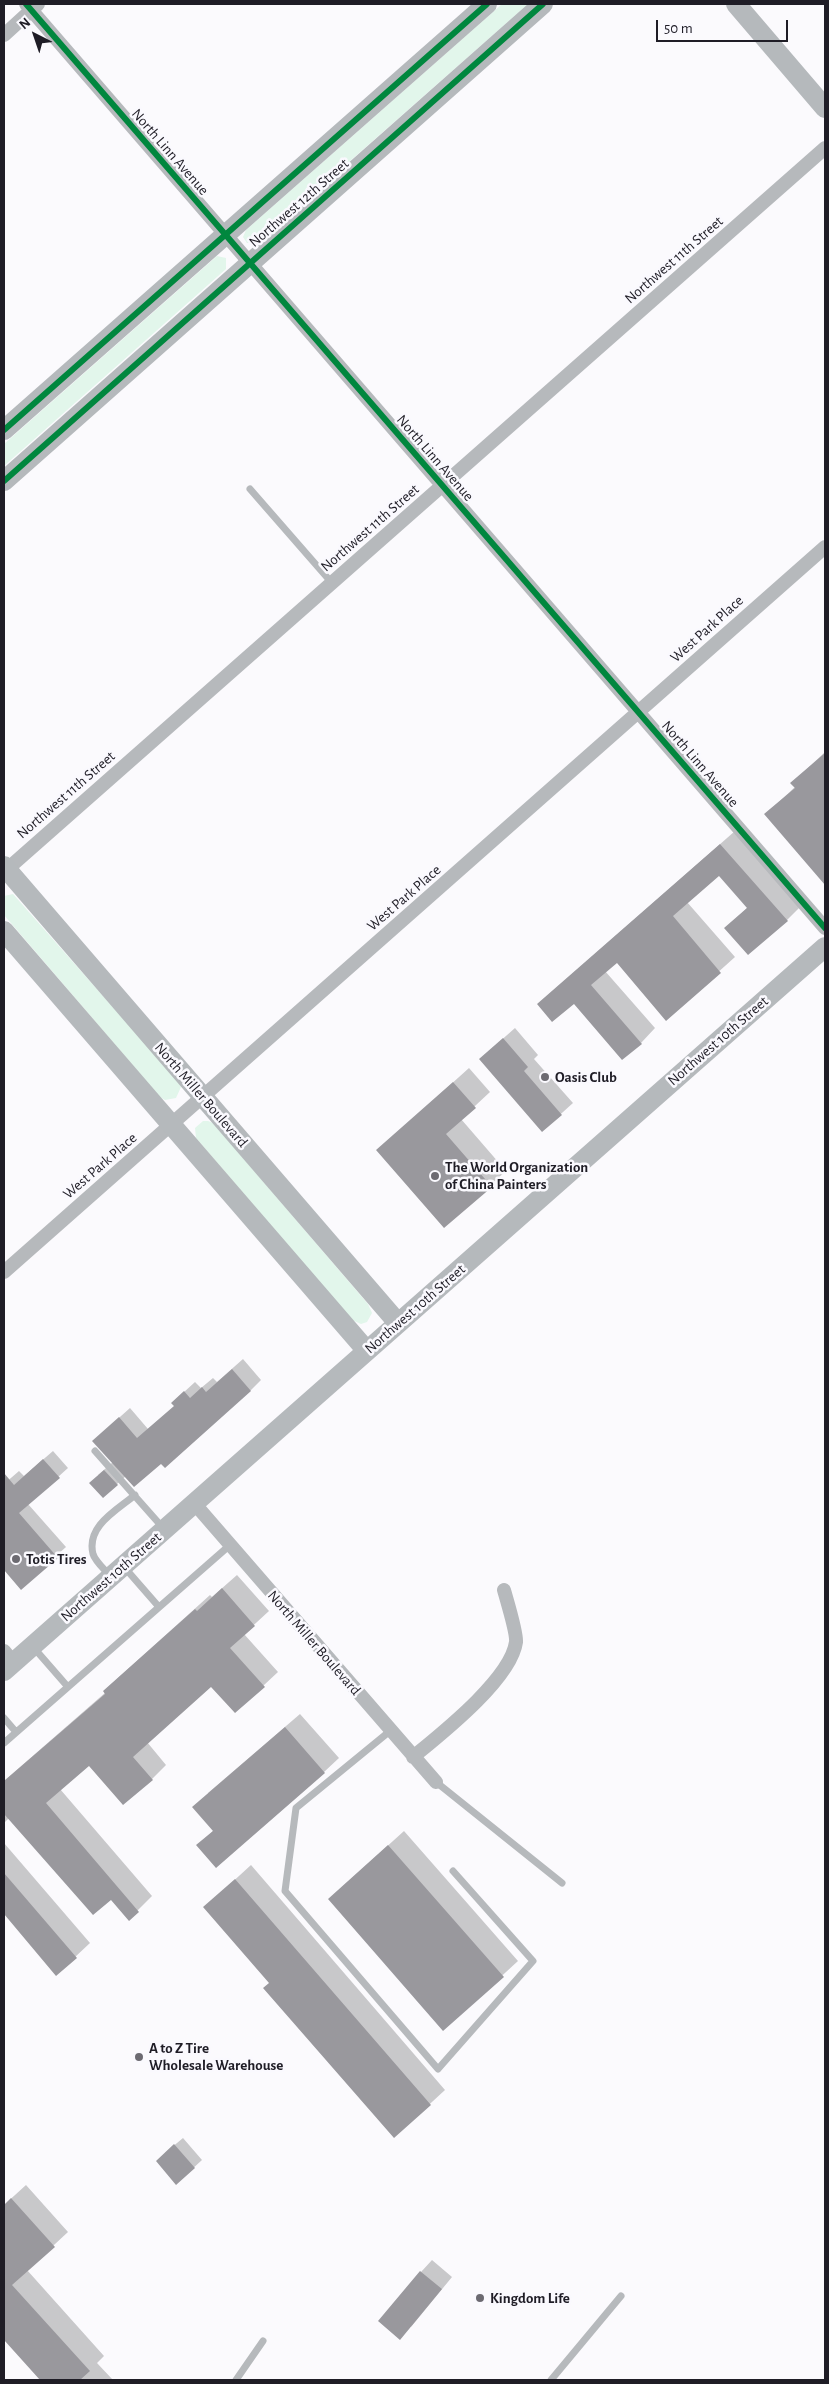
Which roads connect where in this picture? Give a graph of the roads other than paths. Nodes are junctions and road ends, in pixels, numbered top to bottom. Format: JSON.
{"nodes":[{"id":1,"x":487,"y":4,"type":"edge"},
{"id":2,"x":543,"y":4,"type":"edge"},
{"id":3,"x":736,"y":4,"type":"edge"},
{"id":4,"x":32,"y":6,"type":"edge"},
{"id":5,"x":4,"y":35,"type":"edge"},
{"id":6,"x":825,"y":108,"type":"edge"},
{"id":7,"x":825,"y":148,"type":"edge"},
{"id":8,"x":225,"y":235,"type":"junction"},
{"id":9,"x":250,"y":263,"type":"junction"},
{"id":10,"x":4,"y":430,"type":"edge"},
{"id":11,"x":4,"y":481,"type":"edge"},
{"id":12,"x":442,"y":486,"type":"junction"},
{"id":13,"x":250,"y":489,"type":"dead end"},
{"id":14,"x":825,"y":547,"type":"edge"},
{"id":15,"x":332,"y":583,"type":"junction"},
{"id":16,"x":638,"y":712,"type":"junction"},
{"id":17,"x":5,"y":869,"type":"edge"},
{"id":18,"x":825,"y":928,"type":"edge"},
{"id":19,"x":4,"y":931,"type":"edge"},
{"id":20,"x":825,"y":947,"type":"edge"},
{"id":21,"x":203,"y":1096,"type":"junction"},
{"id":22,"x":171,"y":1125,"type":"junction"},
{"id":23,"x":4,"y":1272,"type":"edge"},
{"id":24,"x":398,"y":1324,"type":"junction"},
{"id":25,"x":367,"y":1351,"type":"junction"},
{"id":26,"x":95,"y":1451,"type":"dead end"},
{"id":27,"x":135,"y":1496,"type":"junction"},
{"id":28,"x":194,"y":1503,"type":"junction"},
{"id":29,"x":165,"y":1529,"type":"junction"},
{"id":30,"x":230,"y":1545,"type":"junction"},
{"id":31,"x":117,"y":1571,"type":"junction"},
{"id":32,"x":504,"y":1590,"type":"dead end"},
{"id":33,"x":159,"y":1608,"type":"junction"},
{"id":34,"x":32,"y":1646,"type":"junction"},
{"id":35,"x":7,"y":1661,"type":"edge"},
{"id":36,"x":68,"y":1687,"type":"junction"},
{"id":37,"x":4,"y":1718,"type":"edge"},
{"id":38,"x":390,"y":1731,"type":"junction"},
{"id":39,"x":16,"y":1732,"type":"junction"},
{"id":40,"x":4,"y":1743,"type":"edge"},
{"id":41,"x":413,"y":1757,"type":"junction"},
{"id":42,"x":436,"y":1782,"type":"joint"},
{"id":43,"x":453,"y":1871,"type":"dead end"},
{"id":44,"x":562,"y":1884,"type":"dead end"},
{"id":45,"x":621,"y":2296,"type":"dead end"},
{"id":46,"x":263,"y":2341,"type":"dead end"},
{"id":47,"x":236,"y":2380,"type":"edge"},
{"id":48,"x":551,"y":2380,"type":"edge"}],
"edges":[{"from":1,"to":8,"type":"street","name":"Northwest 12th Street"},
{"from":2,"to":9,"type":"street","name":"Northwest 12th Street"},
{"from":3,"to":6,"type":"street"},
{"from":4,"to":5,"type":"street"},
{"from":4,"to":8,"type":"street","name":"North Linn Avenue"},
{"from":7,"to":12,"type":"street","name":"Northwest 11th Street"},
{"from":8,"to":9,"type":"street","name":"North Linn Avenue"},
{"from":8,"to":10,"type":"street","name":"Northwest 12th Street"},
{"from":9,"to":11,"type":"street","name":"Northwest 12th Street"},
{"from":9,"to":12,"type":"street","name":"North Linn Avenue"},
{"from":12,"to":15,"type":"street","name":"Northwest 11th Street"},
{"from":12,"to":16,"type":"street","name":"North Linn Avenue"},
{"from":13,"to":15,"type":"lane"},
{"from":14,"to":16,"type":"street","name":"West Park Place"},
{"from":15,"to":17,"type":"street","name":"Northwest 11th Street"},
{"from":16,"to":18,"type":"street","name":"North Linn Avenue"},
{"from":16,"to":21,"type":"street","name":"West Park Place"},
{"from":17,"to":21,"type":"street","name":"North Miller Boulevard"},
{"from":19,"to":22,"type":"street"},
{"from":20,"to":24,"type":"street","name":"Northwest 10th Street"},
{"from":21,"to":22,"type":"street","name":"West Park Place"},
{"from":21,"to":24,"type":"street","name":"North Miller Boulevard"},
{"from":22,"to":23,"type":"street","name":"West Park Place"},
{"from":22,"to":25,"type":"street"},
{"from":24,"to":25,"type":"street","name":"Northwest 10th Street"},
{"from":25,"to":28,"type":"street","name":"Northwest 10th Street"},
{"from":26,"to":27,"type":"lane"},
{"from":27,"to":29,"type":"lane"},
{"from":27,"to":31,"type":"lane"},
{"from":28,"to":29,"type":"street","name":"Northwest 10th Street"},
{"from":28,"to":30,"type":"street","name":"North Miller Boulevard"},
{"from":29,"to":31,"type":"street","name":"Northwest 10th Street"},
{"from":30,"to":33,"type":"lane"},
{"from":30,"to":38,"type":"street","name":"North Miller Boulevard"},
{"from":31,"to":33,"type":"lane"},
{"from":31,"to":34,"type":"street","name":"Northwest 10th Street"},
{"from":32,"to":41,"type":"street"},
{"from":33,"to":36,"type":"lane"},
{"from":34,"to":35,"type":"street","name":"Northwest 10th Street"},
{"from":34,"to":36,"type":"lane"},
{"from":36,"to":39,"type":"lane"},
{"from":37,"to":39,"type":"lane"},
{"from":38,"to":41,"type":"street","name":"North Miller Boulevard"},
{"from":38,"to":43,"type":"lane"},
{"from":39,"to":40,"type":"lane"},
{"from":41,"to":42,"type":"street","name":"North Miller Boulevard"},
{"from":42,"to":44,"type":"lane"},
{"from":45,"to":48,"type":"lane"},
{"from":46,"to":47,"type":"lane"}]}
